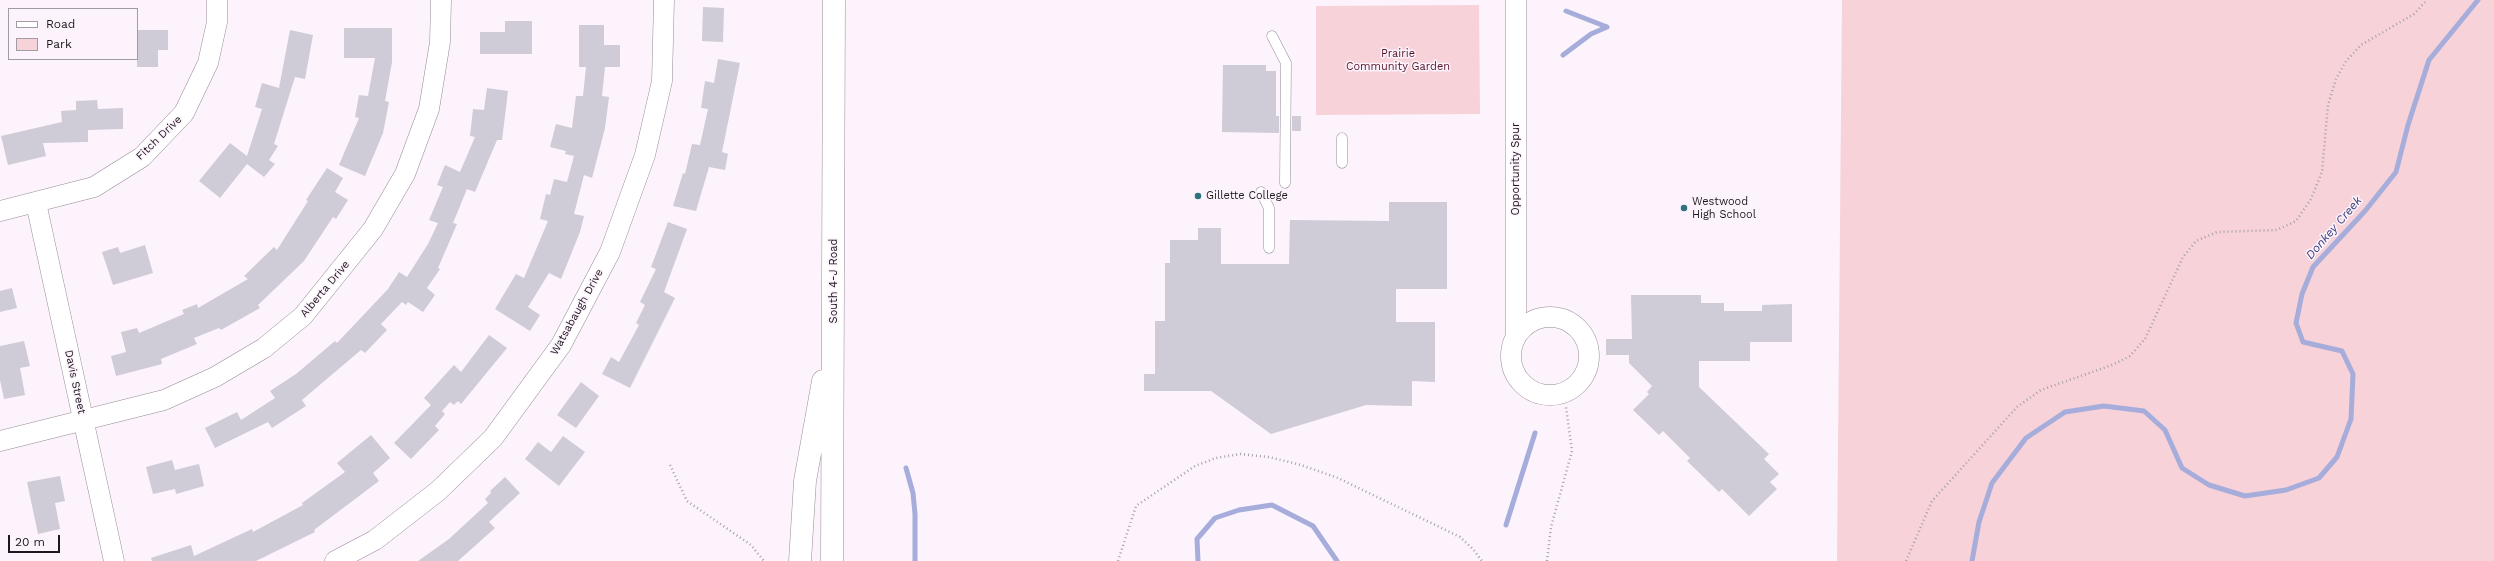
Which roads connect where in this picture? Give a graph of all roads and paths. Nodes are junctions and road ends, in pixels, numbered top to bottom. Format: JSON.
{"nodes":[{"id":1,"x":218,"y":0,"type":"edge"},
{"id":2,"x":441,"y":0,"type":"edge"},
{"id":3,"x":664,"y":0,"type":"edge"},
{"id":4,"x":834,"y":0,"type":"edge"},
{"id":5,"x":1516,"y":0,"type":"edge"},
{"id":6,"x":2427,"y":0,"type":"edge"},
{"id":7,"x":1272,"y":36,"type":"dead end"},
{"id":8,"x":1342,"y":138,"type":"dead end"},
{"id":9,"x":1342,"y":163,"type":"dead end"},
{"id":10,"x":1285,"y":183,"type":"dead end"},
{"id":11,"x":1261,"y":192,"type":"dead end"},
{"id":12,"x":36,"y":203,"type":"junction"},
{"id":13,"x":0,"y":211,"type":"edge"},
{"id":14,"x":1269,"y":248,"type":"dead end"},
{"id":15,"x":834,"y":325,"type":"junction"},
{"id":16,"x":1516,"y":337,"type":"dead end"},
{"id":17,"x":1566,"y":407,"type":"dead end"},
{"id":18,"x":83,"y":422,"type":"junction"},
{"id":19,"x":0,"y":441,"type":"edge"},
{"id":20,"x":670,"y":465,"type":"dead end"},
{"id":21,"x":114,"y":561,"type":"edge"},
{"id":22,"x":335,"y":561,"type":"edge"},
{"id":23,"x":764,"y":561,"type":"edge"},
{"id":24,"x":800,"y":561,"type":"edge"},
{"id":25,"x":832,"y":561,"type":"edge"},
{"id":26,"x":1118,"y":561,"type":"edge"},
{"id":27,"x":1482,"y":561,"type":"edge"},
{"id":28,"x":1547,"y":561,"type":"edge"},
{"id":29,"x":1906,"y":561,"type":"edge"}],
"edges":[{"from":1,"to":12,"type":"street","name":"Fitch Drive"},
{"from":2,"to":18,"type":"street","name":"Alberta Drive"},
{"from":3,"to":22,"type":"street","name":"Watsabaugh Drive"},
{"from":4,"to":15,"type":"main road","name":"South 4-J Road"},
{"from":5,"to":16,"type":"street","name":"Opportunity Spur"},
{"from":6,"to":29,"type":"path"},
{"from":7,"to":10,"type":"lane"},
{"from":8,"to":9,"type":"lane"},
{"from":11,"to":14,"type":"lane"},
{"from":12,"to":13,"type":"street","name":"Fitch Drive"},
{"from":12,"to":18,"type":"street","name":"Davis Street"},
{"from":15,"to":24,"type":"main road"},
{"from":15,"to":25,"type":"main road","name":"South 4-J Road"},
{"from":17,"to":28,"type":"path"},
{"from":18,"to":19,"type":"street","name":"Alberta Drive"},
{"from":18,"to":21,"type":"street","name":"Davis Street"},
{"from":20,"to":23,"type":"path"},
{"from":26,"to":27,"type":"path"}]}
